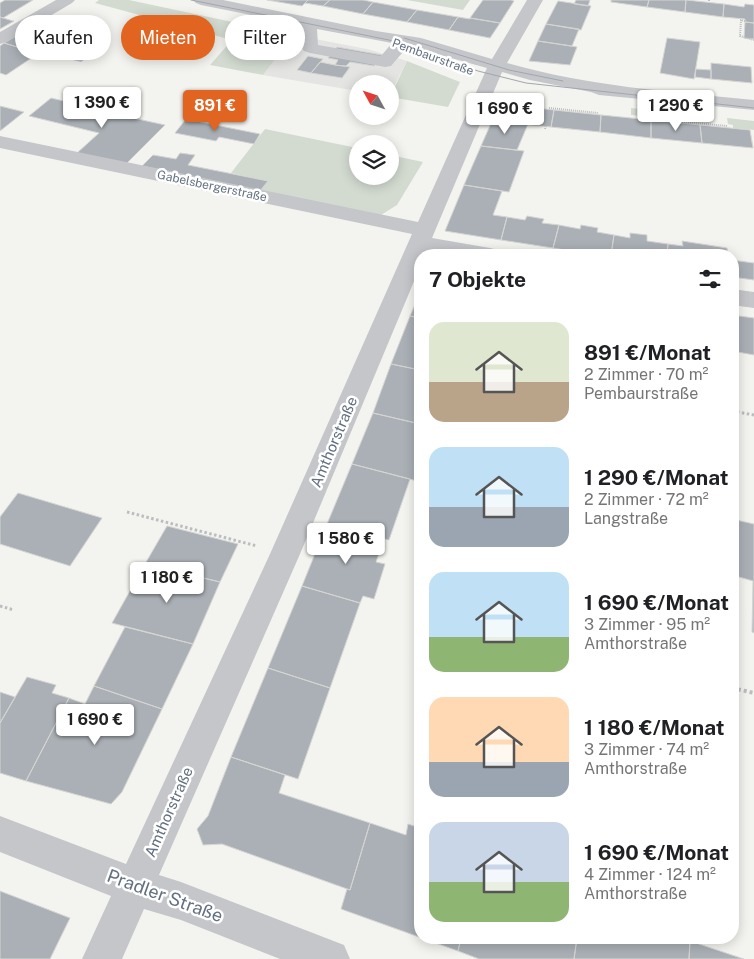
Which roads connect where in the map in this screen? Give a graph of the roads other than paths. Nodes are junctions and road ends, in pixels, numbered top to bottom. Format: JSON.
{"nodes":[{"id":1,"x":67,"y":0,"type":"edge"},
{"id":2,"x":201,"y":0,"type":"edge"},
{"id":3,"x":536,"y":0,"type":"edge"},
{"id":4,"x":309,"y":22,"type":"junction"},
{"id":5,"x":376,"y":36,"type":"junction"},
{"id":6,"x":0,"y":39,"type":"edge"},
{"id":7,"x":400,"y":45,"type":"junction"},
{"id":8,"x":494,"y":72,"type":"junction"},
{"id":9,"x":754,"y":105,"type":"edge"},
{"id":10,"x":0,"y":142,"type":"edge"},
{"id":11,"x":422,"y":237,"type":"junction"},
{"id":12,"x":417,"y":249,"type":"edge"},
{"id":13,"x":467,"y":249,"type":"edge"},
{"id":14,"x":414,"y":256,"type":"edge"},
{"id":15,"x":739,"y":297,"type":"edge"},
{"id":16,"x":754,"y":300,"type":"edge"},
{"id":17,"x":0,"y":834,"type":"edge"},
{"id":18,"x":135,"y":886,"type":"junction"},
{"id":19,"x":102,"y":959,"type":"edge"},
{"id":20,"x":330,"y":959,"type":"edge"}],
"edges":[{"from":1,"to":6,"type":"street"},
{"from":2,"to":4,"type":"street","name":"Pembaurstraße"},
{"from":3,"to":8,"type":"street","name":"Amthorstraße"},
{"from":4,"to":5,"type":"street","name":"Pembaurstraße"},
{"from":4,"to":7,"type":"street"},
{"from":5,"to":7,"type":"street","name":"Pembaurstraße"},
{"from":5,"to":8,"type":"street","name":"Pembaurstraße"},
{"from":7,"to":8,"type":"street","name":"Pembaurstraße"},
{"from":8,"to":9,"type":"street"},
{"from":8,"to":11,"type":"street","name":"Amthorstraße"},
{"from":10,"to":11,"type":"street","name":"Gabelsbergerstraße"},
{"from":11,"to":12,"type":"street","name":"Amthorstraße"},
{"from":11,"to":13,"type":"street","name":"Gabelsbergerstraße"},
{"from":14,"to":18,"type":"street","name":"Amthorstraße"},
{"from":15,"to":16,"type":"street"},
{"from":17,"to":18,"type":"street","name":"Pradler Straße"},
{"from":18,"to":19,"type":"street","name":"Amthorstraße"},
{"from":18,"to":20,"type":"street","name":"Pradler Straße"}]}
